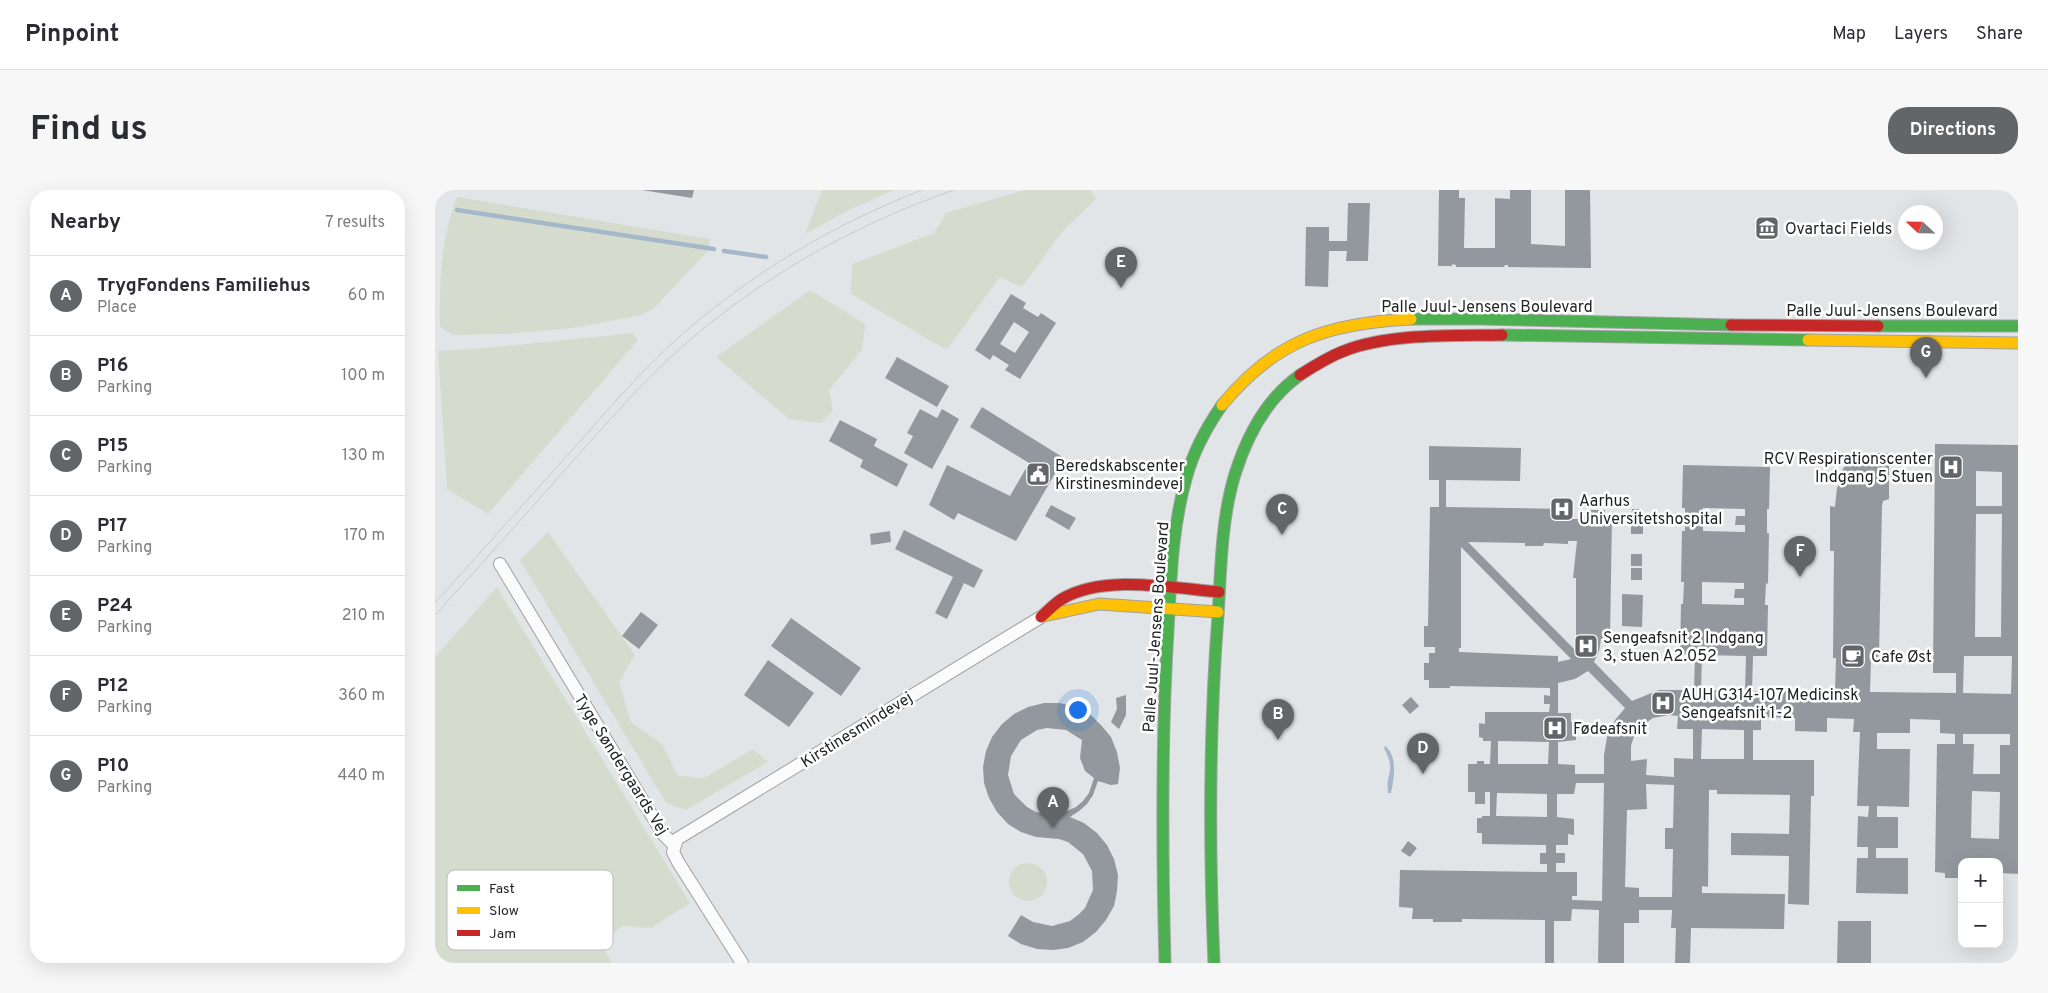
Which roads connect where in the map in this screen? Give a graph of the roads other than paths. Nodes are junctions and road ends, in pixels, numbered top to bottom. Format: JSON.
{"nodes":[{"id":1,"x":2018,"y":326,"type":"edge"},
{"id":2,"x":2018,"y":343,"type":"edge"},
{"id":3,"x":500,"y":564,"type":"dead end"},
{"id":4,"x":1171,"y":588,"type":"junction"},
{"id":5,"x":1219,"y":592,"type":"junction"},
{"id":6,"x":1169,"y":609,"type":"junction"},
{"id":7,"x":1218,"y":612,"type":"junction"},
{"id":8,"x":1041,"y":616,"type":"junction"},
{"id":9,"x":674,"y":845,"type":"junction"},
{"id":10,"x":742,"y":963,"type":"edge"},
{"id":11,"x":1165,"y":963,"type":"edge"},
{"id":12,"x":1214,"y":963,"type":"edge"}],
"edges":[{"from":1,"to":4,"type":"street","name":"Palle Juul-Jensens Boulevard"},
{"from":2,"to":5,"type":"street","name":"Palle Juul-Jensens Boulevard"},
{"from":3,"to":9,"type":"street","name":"Tyge Søndergaards Vej"},
{"from":4,"to":5,"type":"street","name":"Kirstinesmindevej"},
{"from":4,"to":6,"type":"street","name":"Palle Juul-Jensens Boulevard"},
{"from":4,"to":8,"type":"street","name":"Kirstinesmindevej"},
{"from":5,"to":7,"type":"street","name":"Palle Juul-Jensens Boulevard"},
{"from":6,"to":7,"type":"street","name":"Kirstinesmindevej"},
{"from":6,"to":8,"type":"street","name":"Kirstinesmindevej"},
{"from":6,"to":11,"type":"street","name":"Palle Juul-Jensens Boulevard"},
{"from":7,"to":12,"type":"street","name":"Palle Juul-Jensens Boulevard"},
{"from":8,"to":9,"type":"street","name":"Kirstinesmindevej"},
{"from":9,"to":10,"type":"street","name":"Tyge Søndergaards Vej"}]}
